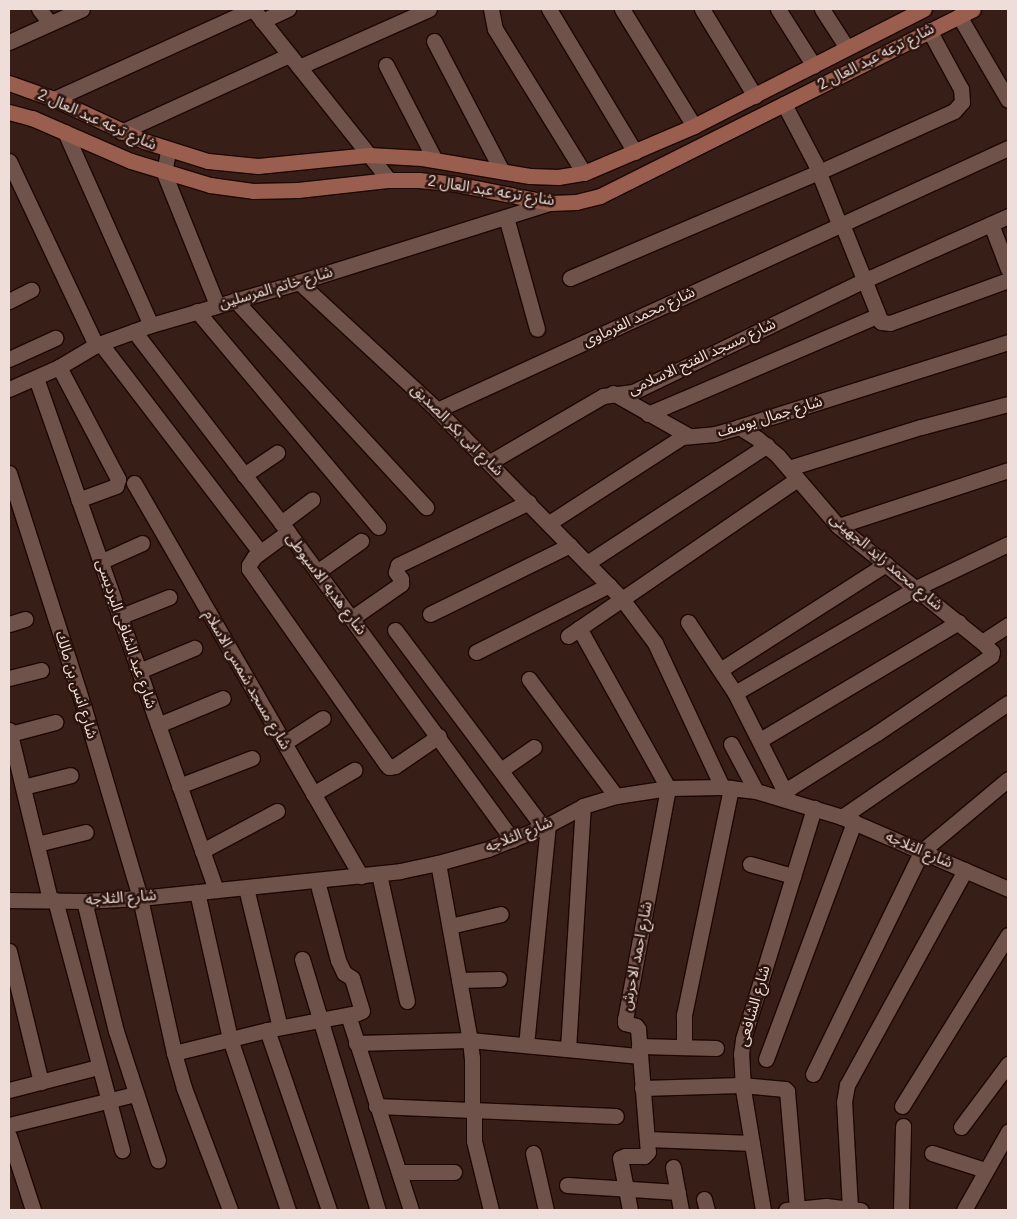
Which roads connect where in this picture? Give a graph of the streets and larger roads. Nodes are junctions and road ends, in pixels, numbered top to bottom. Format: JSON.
{"nodes":[{"id":1,"x":39,"y":9,"type":"edge"},
{"id":2,"x":82,"y":9,"type":"edge"},
{"id":3,"x":252,"y":9,"type":"edge"},
{"id":4,"x":288,"y":9,"type":"edge"},
{"id":5,"x":429,"y":9,"type":"edge"},
{"id":6,"x":491,"y":9,"type":"edge"},
{"id":7,"x":549,"y":9,"type":"edge"},
{"id":8,"x":622,"y":9,"type":"edge"},
{"id":9,"x":702,"y":9,"type":"edge"},
{"id":10,"x":778,"y":9,"type":"edge"},
{"id":11,"x":822,"y":9,"type":"edge"},
{"id":12,"x":924,"y":9,"type":"edge"},
{"id":13,"x":973,"y":9,"type":"edge"},
{"id":14,"x":907,"y":12,"type":"edge"},
{"id":15,"x":959,"y":16,"type":"junction"},
{"id":16,"x":262,"y":21,"type":"junction"},
{"id":17,"x":50,"y":23,"type":"junction"},
{"id":18,"x":929,"y":30,"type":"junction"},
{"id":19,"x":434,"y":41,"type":"dead end"},
{"id":20,"x":9,"y":42,"type":"edge"},
{"id":21,"x":848,"y":48,"type":"junction"},
{"id":22,"x":289,"y":54,"type":"junction"},
{"id":23,"x":386,"y":65,"type":"dead end"},
{"id":24,"x":814,"y":66,"type":"junction"},
{"id":25,"x":299,"y":67,"type":"junction"},
{"id":26,"x":9,"y":83,"type":"edge"},
{"id":27,"x":756,"y":96,"type":"junction"},
{"id":28,"x":54,"y":99,"type":"junction"},
{"id":29,"x":1008,"y":100,"type":"edge"},
{"id":30,"x":784,"y":104,"type":"junction"},
{"id":31,"x":9,"y":112,"type":"edge"},
{"id":32,"x":694,"y":126,"type":"junction"},
{"id":33,"x":65,"y":132,"type":"junction"},
{"id":34,"x":121,"y":132,"type":"junction"},
{"id":35,"x":662,"y":139,"type":"junction"},
{"id":36,"x":1008,"y":148,"type":"edge"},
{"id":37,"x":168,"y":151,"type":"junction"},
{"id":38,"x":635,"y":152,"type":"junction"},
{"id":39,"x":369,"y":155,"type":"junction"},
{"id":40,"x":674,"y":159,"type":"junction"},
{"id":41,"x":435,"y":160,"type":"junction"},
{"id":42,"x":11,"y":170,"type":"edge"},
{"id":43,"x":502,"y":171,"type":"junction"},
{"id":44,"x":819,"y":172,"type":"junction"},
{"id":45,"x":164,"y":173,"type":"junction"},
{"id":46,"x":584,"y":173,"type":"junction"},
{"id":47,"x":389,"y":180,"type":"junction"},
{"id":48,"x":550,"y":203,"type":"junction"},
{"id":49,"x":1008,"y":216,"type":"edge"},
{"id":50,"x":506,"y":217,"type":"junction"},
{"id":51,"x":991,"y":224,"type":"junction"},
{"id":52,"x":841,"y":225,"type":"junction"},
{"id":53,"x":1005,"y":251,"type":"edge"},
{"id":54,"x":1008,"y":269,"type":"edge"},
{"id":55,"x":570,"y":278,"type":"dead end"},
{"id":56,"x":1008,"y":280,"type":"edge"},
{"id":57,"x":863,"y":281,"type":"junction"},
{"id":58,"x":299,"y":282,"type":"junction"},
{"id":59,"x":31,"y":290,"type":"dead end"},
{"id":60,"x":9,"y":300,"type":"edge"},
{"id":61,"x":235,"y":300,"type":"junction"},
{"id":62,"x":217,"y":305,"type":"junction"},
{"id":63,"x":196,"y":311,"type":"junction"},
{"id":64,"x":877,"y":316,"type":"junction"},
{"id":65,"x":151,"y":325,"type":"junction"},
{"id":66,"x":537,"y":329,"type":"dead end"},
{"id":67,"x":134,"y":332,"type":"junction"},
{"id":68,"x":55,"y":338,"type":"dead end"},
{"id":69,"x":1008,"y":342,"type":"edge"},
{"id":70,"x":98,"y":344,"type":"junction"},
{"id":71,"x":9,"y":359,"type":"edge"},
{"id":72,"x":59,"y":367,"type":"junction"},
{"id":73,"x":36,"y":378,"type":"junction"},
{"id":74,"x":9,"y":389,"type":"edge"},
{"id":75,"x":612,"y":393,"type":"junction"},
{"id":76,"x":1008,"y":404,"type":"edge"},
{"id":77,"x":437,"y":410,"type":"junction"},
{"id":78,"x":648,"y":414,"type":"junction"},
{"id":79,"x":739,"y":427,"type":"junction"},
{"id":80,"x":689,"y":436,"type":"junction"},
{"id":81,"x":767,"y":445,"type":"junction"},
{"id":82,"x":277,"y":453,"type":"dead end"},
{"id":83,"x":490,"y":462,"type":"junction"},
{"id":84,"x":1008,"y":470,"type":"edge"},
{"id":85,"x":9,"y":473,"type":"edge"},
{"id":86,"x":793,"y":473,"type":"junction"},
{"id":87,"x":244,"y":475,"type":"junction"},
{"id":88,"x":134,"y":483,"type":"dead end"},
{"id":89,"x":78,"y":500,"type":"junction"},
{"id":90,"x":312,"y":500,"type":"dead end"},
{"id":91,"x":529,"y":502,"type":"junction"},
{"id":92,"x":426,"y":507,"type":"dead end"},
{"id":93,"x":549,"y":523,"type":"junction"},
{"id":94,"x":838,"y":526,"type":"junction"},
{"id":95,"x":378,"y":527,"type":"dead end"},
{"id":96,"x":284,"y":528,"type":"junction"},
{"id":97,"x":361,"y":541,"type":"dead end"},
{"id":98,"x":142,"y":543,"type":"dead end"},
{"id":99,"x":1008,"y":544,"type":"edge"},
{"id":100,"x":570,"y":545,"type":"junction"},
{"id":101,"x":260,"y":552,"type":"junction"},
{"id":102,"x":100,"y":562,"type":"junction"},
{"id":103,"x":588,"y":563,"type":"junction"},
{"id":104,"x":886,"y":564,"type":"junction"},
{"id":105,"x":317,"y":572,"type":"junction"},
{"id":106,"x":608,"y":585,"type":"junction"},
{"id":107,"x":916,"y":588,"type":"junction"},
{"id":108,"x":169,"y":597,"type":"dead end"},
{"id":109,"x":622,"y":599,"type":"junction"},
{"id":110,"x":430,"y":614,"type":"dead end"},
{"id":111,"x":119,"y":617,"type":"junction"},
{"id":112,"x":352,"y":618,"type":"junction"},
{"id":113,"x":25,"y":619,"type":"dead end"},
{"id":114,"x":688,"y":622,"type":"dead end"},
{"id":115,"x":958,"y":622,"type":"junction"},
{"id":116,"x":9,"y":624,"type":"edge"},
{"id":117,"x":1008,"y":626,"type":"edge"},
{"id":118,"x":395,"y":630,"type":"dead end"},
{"id":119,"x":982,"y":642,"type":"junction"},
{"id":120,"x":194,"y":648,"type":"dead end"},
{"id":121,"x":476,"y":652,"type":"dead end"},
{"id":122,"x":41,"y":670,"type":"dead end"},
{"id":123,"x":720,"y":670,"type":"junction"},
{"id":124,"x":138,"y":671,"type":"junction"},
{"id":125,"x":9,"y":678,"type":"edge"},
{"id":126,"x":529,"y":679,"type":"dead end"},
{"id":127,"x":735,"y":693,"type":"junction"},
{"id":128,"x":222,"y":698,"type":"dead end"},
{"id":129,"x":1008,"y":703,"type":"edge"},
{"id":130,"x":323,"y":718,"type":"dead end"},
{"id":131,"x":55,"y":722,"type":"dead end"},
{"id":132,"x":158,"y":725,"type":"junction"},
{"id":133,"x":9,"y":732,"type":"edge"},
{"id":134,"x":439,"y":736,"type":"junction"},
{"id":135,"x":760,"y":740,"type":"junction"},
{"id":136,"x":284,"y":743,"type":"junction"},
{"id":137,"x":731,"y":744,"type":"dead end"},
{"id":138,"x":534,"y":747,"type":"dead end"},
{"id":139,"x":252,"y":758,"type":"dead end"},
{"id":140,"x":354,"y":770,"type":"dead end"},
{"id":141,"x":501,"y":770,"type":"junction"},
{"id":142,"x":71,"y":775,"type":"dead end"},
{"id":143,"x":1008,"y":780,"type":"edge"},
{"id":144,"x":179,"y":786,"type":"junction"},
{"id":145,"x":23,"y":787,"type":"junction"},
{"id":146,"x":668,"y":788,"type":"junction"},
{"id":147,"x":727,"y":788,"type":"junction"},
{"id":148,"x":756,"y":792,"type":"junction"},
{"id":149,"x":313,"y":794,"type":"junction"},
{"id":150,"x":786,"y":795,"type":"junction"},
{"id":151,"x":616,"y":796,"type":"junction"},
{"id":152,"x":584,"y":806,"type":"junction"},
{"id":153,"x":814,"y":808,"type":"junction"},
{"id":154,"x":277,"y":811,"type":"dead end"},
{"id":155,"x":848,"y":820,"type":"junction"},
{"id":156,"x":546,"y":826,"type":"junction"},
{"id":157,"x":86,"y":832,"type":"dead end"},
{"id":158,"x":513,"y":840,"type":"junction"},
{"id":159,"x":36,"y":844,"type":"junction"},
{"id":160,"x":202,"y":850,"type":"junction"},
{"id":161,"x":922,"y":851,"type":"junction"},
{"id":162,"x":438,"y":863,"type":"junction"},
{"id":163,"x":750,"y":864,"type":"dead end"},
{"id":164,"x":964,"y":870,"type":"junction"},
{"id":165,"x":379,"y":874,"type":"junction"},
{"id":166,"x":361,"y":876,"type":"junction"},
{"id":167,"x":793,"y":876,"type":"junction"},
{"id":168,"x":317,"y":881,"type":"junction"},
{"id":169,"x":1007,"y":886,"type":"edge"},
{"id":170,"x":246,"y":888,"type":"junction"},
{"id":171,"x":216,"y":890,"type":"junction"},
{"id":172,"x":197,"y":892,"type":"junction"},
{"id":173,"x":140,"y":898,"type":"junction"},
{"id":174,"x":9,"y":900,"type":"edge"},
{"id":175,"x":53,"y":900,"type":"junction"},
{"id":176,"x":84,"y":902,"type":"junction"},
{"id":177,"x":500,"y":914,"type":"dead end"},
{"id":178,"x":450,"y":926,"type":"junction"},
{"id":179,"x":1008,"y":935,"type":"edge"},
{"id":180,"x":9,"y":950,"type":"edge"},
{"id":181,"x":302,"y":959,"type":"dead end"},
{"id":182,"x":499,"y":979,"type":"dead end"},
{"id":183,"x":459,"y":980,"type":"junction"},
{"id":184,"x":407,"y":1001,"type":"dead end"},
{"id":185,"x":348,"y":1015,"type":"junction"},
{"id":186,"x":320,"y":1019,"type":"junction"},
{"id":187,"x":273,"y":1028,"type":"junction"},
{"id":188,"x":230,"y":1039,"type":"junction"},
{"id":189,"x":470,"y":1040,"type":"junction"},
{"id":190,"x":356,"y":1043,"type":"junction"},
{"id":191,"x":526,"y":1045,"type":"junction"},
{"id":192,"x":684,"y":1047,"type":"junction"},
{"id":193,"x":716,"y":1048,"type":"dead end"},
{"id":194,"x":568,"y":1049,"type":"junction"},
{"id":195,"x":640,"y":1051,"type":"junction"},
{"id":196,"x":174,"y":1053,"type":"junction"},
{"id":197,"x":766,"y":1059,"type":"dead end"},
{"id":198,"x":1008,"y":1064,"type":"edge"},
{"id":199,"x":98,"y":1067,"type":"junction"},
{"id":200,"x":813,"y":1074,"type":"dead end"},
{"id":201,"x":40,"y":1082,"type":"junction"},
{"id":202,"x":742,"y":1085,"type":"junction"},
{"id":203,"x":642,"y":1088,"type":"junction"},
{"id":204,"x":9,"y":1090,"type":"edge"},
{"id":205,"x":135,"y":1094,"type":"junction"},
{"id":206,"x":107,"y":1101,"type":"junction"},
{"id":207,"x":376,"y":1106,"type":"junction"},
{"id":208,"x":902,"y":1106,"type":"dead end"},
{"id":209,"x":473,"y":1109,"type":"junction"},
{"id":210,"x":616,"y":1116,"type":"dead end"},
{"id":211,"x":9,"y":1125,"type":"edge"},
{"id":212,"x":903,"y":1126,"type":"dead end"},
{"id":213,"x":961,"y":1127,"type":"dead end"},
{"id":214,"x":1008,"y":1132,"type":"edge"},
{"id":215,"x":9,"y":1136,"type":"edge"},
{"id":216,"x":647,"y":1139,"type":"junction"},
{"id":217,"x":752,"y":1143,"type":"junction"},
{"id":218,"x":122,"y":1150,"type":"dead end"},
{"id":219,"x":533,"y":1152,"type":"dead end"},
{"id":220,"x":932,"y":1153,"type":"dead end"},
{"id":221,"x":158,"y":1160,"type":"dead end"},
{"id":222,"x":673,"y":1167,"type":"dead end"},
{"id":223,"x":985,"y":1170,"type":"junction"},
{"id":224,"x":399,"y":1172,"type":"junction"},
{"id":225,"x":454,"y":1172,"type":"dead end"},
{"id":226,"x":567,"y":1185,"type":"dead end"},
{"id":227,"x":625,"y":1188,"type":"junction"},
{"id":228,"x":678,"y":1192,"type":"junction"},
{"id":229,"x":826,"y":1208,"type":"edge"},
{"id":230,"x":792,"y":1209,"type":"edge"},
{"id":231,"x":855,"y":1209,"type":"edge"},
{"id":232,"x":33,"y":1210,"type":"edge"},
{"id":233,"x":230,"y":1210,"type":"edge"},
{"id":234,"x":288,"y":1210,"type":"edge"},
{"id":235,"x":329,"y":1210,"type":"edge"},
{"id":236,"x":378,"y":1210,"type":"edge"},
{"id":237,"x":411,"y":1210,"type":"edge"},
{"id":238,"x":491,"y":1210,"type":"edge"},
{"id":239,"x":546,"y":1210,"type":"edge"},
{"id":240,"x":630,"y":1210,"type":"edge"},
{"id":241,"x":681,"y":1210,"type":"edge"},
{"id":242,"x":763,"y":1210,"type":"edge"},
{"id":243,"x":900,"y":1210,"type":"edge"},
{"id":244,"x":964,"y":1210,"type":"edge"}],
"edges":[{"from":1,"to":17,"type":"street"},
{"from":2,"to":17,"type":"street"},
{"from":3,"to":16,"type":"street"},
{"from":3,"to":28,"type":"street"},
{"from":4,"to":16,"type":"street"},
{"from":5,"to":25,"type":"street"},
{"from":6,"to":46,"type":"street"},
{"from":7,"to":38,"type":"street"},
{"from":8,"to":32,"type":"street"},
{"from":9,"to":27,"type":"street"},
{"from":10,"to":24,"type":"street"},
{"from":11,"to":21,"type":"street"},
{"from":12,"to":14,"type":"street","name":"شارع ترعه عبد العال 2"},
{"from":13,"to":15,"type":"street","name":"شارع ترعه عبد العال 2"},
{"from":14,"to":21,"type":"street","name":"شارع ترعه عبد العال 2"},
{"from":15,"to":18,"type":"street","name":"شارع ترعه عبد العال 2"},
{"from":15,"to":29,"type":"street"},
{"from":16,"to":22,"type":"street"},
{"from":17,"to":20,"type":"street"},
{"from":18,"to":30,"type":"street","name":"شارع ترعه عبد العال 2"},
{"from":18,"to":44,"type":"street"},
{"from":19,"to":43,"type":"street"},
{"from":21,"to":24,"type":"street","name":"شارع ترعه عبد العال 2"},
{"from":22,"to":25,"type":"street"},
{"from":22,"to":34,"type":"street"},
{"from":23,"to":41,"type":"street"},
{"from":24,"to":27,"type":"street","name":"شارع ترعه عبد العال 2"},
{"from":25,"to":39,"type":"street"},
{"from":26,"to":28,"type":"street","name":"شارع ترعه عبد العال 2"},
{"from":27,"to":32,"type":"street","name":"شارع ترعه عبد العال 2"},
{"from":28,"to":34,"type":"street","name":"شارع ترعه عبد العال 2"},
{"from":30,"to":40,"type":"street","name":"شارع ترعه عبد العال 2"},
{"from":30,"to":44,"type":"street"},
{"from":31,"to":33,"type":"street","name":"شارع ترعه عبد العال 2"},
{"from":32,"to":35,"type":"street","name":"شارع ترعه عبد العال 2"},
{"from":33,"to":45,"type":"street","name":"شارع ترعه عبد العال 2"},
{"from":33,"to":65,"type":"street"},
{"from":34,"to":37,"type":"street","name":"شارع ترعه عبد العال 2"},
{"from":35,"to":38,"type":"street","name":"شارع ترعه عبد العال 2"},
{"from":35,"to":40,"type":"street"},
{"from":36,"to":52,"type":"street","name":"شارع محمد الفرماوى"},
{"from":37,"to":39,"type":"street","name":"شارع ترعه عبد العال 2"},
{"from":37,"to":45,"type":"street"},
{"from":38,"to":46,"type":"street","name":"شارع ترعه عبد العال 2"},
{"from":39,"to":41,"type":"street","name":"شارع ترعه عبد العال 2"},
{"from":39,"to":47,"type":"street"},
{"from":40,"to":48,"type":"street","name":"شارع ترعه عبد العال 2"},
{"from":41,"to":43,"type":"street","name":"شارع ترعه عبد العال 2"},
{"from":42,"to":70,"type":"street"},
{"from":43,"to":46,"type":"street","name":"شارع ترعه عبد العال 2"},
{"from":44,"to":52,"type":"street"},
{"from":44,"to":55,"type":"street"},
{"from":45,"to":47,"type":"street","name":"شارع ترعه عبد العال 2"},
{"from":45,"to":62,"type":"street"},
{"from":47,"to":48,"type":"street","name":"شارع ترعه عبد العال 2"},
{"from":48,"to":50,"type":"street","name":"شارع خاتم المرسلين"},
{"from":49,"to":51,"type":"street","name":"شارع مسجد الفتح الاسلامى"},
{"from":50,"to":58,"type":"street","name":"شارع خاتم المرسلين"},
{"from":50,"to":66,"type":"street"},
{"from":51,"to":53,"type":"street"},
{"from":51,"to":57,"type":"street","name":"شارع مسجد الفتح الاسلامى"},
{"from":52,"to":57,"type":"street"},
{"from":52,"to":77,"type":"street","name":"شارع محمد الفرماوى"},
{"from":53,"to":54,"type":"street"},
{"from":56,"to":64,"type":"street"},
{"from":57,"to":64,"type":"street"},
{"from":57,"to":75,"type":"street","name":"شارع مسجد الفتح الاسلامى"},
{"from":58,"to":61,"type":"street","name":"شارع خاتم المرسلين"},
{"from":58,"to":77,"type":"street","name":"شارع ابى بكر الصديق"},
{"from":59,"to":60,"type":"street"},
{"from":61,"to":62,"type":"street","name":"شارع خاتم المرسلين"},
{"from":61,"to":92,"type":"street"},
{"from":62,"to":63,"type":"street","name":"شارع خاتم المرسلين"},
{"from":63,"to":65,"type":"street","name":"شارع خاتم المرسلين"},
{"from":63,"to":95,"type":"street"},
{"from":64,"to":78,"type":"street"},
{"from":65,"to":67,"type":"street","name":"شارع خاتم المرسلين"},
{"from":67,"to":70,"type":"street","name":"شارع خاتم المرسلين"},
{"from":67,"to":87,"type":"street","name":"شارع هديه الاسيوطى"},
{"from":68,"to":71,"type":"street"},
{"from":69,"to":79,"type":"street","name":"شارع جمال يوسف"},
{"from":70,"to":72,"type":"street","name":"شارع خاتم المرسلين"},
{"from":70,"to":101,"type":"street"},
{"from":72,"to":73,"type":"street","name":"شارع خاتم المرسلين"},
{"from":72,"to":89,"type":"street"},
{"from":73,"to":74,"type":"street","name":"شارع خاتم المرسلين"},
{"from":73,"to":89,"type":"street","name":"شارع عبد الشافى البرديسى"},
{"from":75,"to":78,"type":"street"},
{"from":75,"to":83,"type":"street","name":"شارع مسجد الفتح الاسلامى"},
{"from":76,"to":86,"type":"street"},
{"from":77,"to":83,"type":"street","name":"شارع ابى بكر الصديق"},
{"from":78,"to":80,"type":"street"},
{"from":79,"to":80,"type":"street","name":"شارع جمال يوسف"},
{"from":79,"to":81,"type":"street","name":"شارع محمد زايد الجهينى"},
{"from":80,"to":93,"type":"street","name":"شارع جمال يوسف"},
{"from":81,"to":86,"type":"street","name":"شارع محمد زايد الجهينى"},
{"from":81,"to":103,"type":"street"},
{"from":82,"to":87,"type":"street"},
{"from":83,"to":91,"type":"street","name":"شارع ابى بكر الصديق"},
{"from":84,"to":94,"type":"street"},
{"from":85,"to":173,"type":"street","name":"شارع انس بن مالك"},
{"from":86,"to":94,"type":"street","name":"شارع محمد زايد الجهينى"},
{"from":86,"to":109,"type":"street"},
{"from":87,"to":96,"type":"street","name":"شارع هديه الاسيوطى"},
{"from":88,"to":136,"type":"street","name":"شارع مسجد شمس الاسلام"},
{"from":89,"to":102,"type":"street","name":"شارع عبد الشافى البرديسى"},
{"from":90,"to":96,"type":"street"},
{"from":91,"to":93,"type":"street","name":"شارع ابى بكر الصديق"},
{"from":91,"to":112,"type":"street"},
{"from":93,"to":100,"type":"street","name":"شارع ابى بكر الصديق"},
{"from":94,"to":104,"type":"street","name":"شارع محمد زايد الجهينى"},
{"from":96,"to":101,"type":"street"},
{"from":96,"to":105,"type":"street","name":"شارع هديه الاسيوطى"},
{"from":97,"to":105,"type":"street"},
{"from":98,"to":102,"type":"street"},
{"from":99,"to":107,"type":"street"},
{"from":100,"to":103,"type":"street","name":"شارع ابى بكر الصديق"},
{"from":100,"to":110,"type":"street"},
{"from":101,"to":134,"type":"street"},
{"from":102,"to":111,"type":"street","name":"شارع عبد الشافى البرديسى"},
{"from":103,"to":106,"type":"street","name":"شارع ابى بكر الصديق"},
{"from":104,"to":107,"type":"street","name":"شارع محمد زايد الجهينى"},
{"from":104,"to":123,"type":"street"},
{"from":105,"to":112,"type":"street","name":"شارع هديه الاسيوطى"},
{"from":106,"to":109,"type":"street","name":"شارع ابى بكر الصديق"},
{"from":106,"to":121,"type":"street"},
{"from":107,"to":115,"type":"street","name":"شارع محمد زايد الجهينى"},
{"from":107,"to":127,"type":"street"},
{"from":108,"to":111,"type":"street"},
{"from":109,"to":146,"type":"street"},
{"from":109,"to":147,"type":"street","name":"شارع ابى بكر الصديق"},
{"from":111,"to":124,"type":"street","name":"شارع عبد الشافى البرديسى"},
{"from":112,"to":134,"type":"street","name":"شارع هديه الاسيوطى"},
{"from":113,"to":116,"type":"street"},
{"from":114,"to":123,"type":"street"},
{"from":115,"to":119,"type":"street","name":"شارع محمد زايد الجهينى"},
{"from":115,"to":135,"type":"street"},
{"from":117,"to":119,"type":"street"},
{"from":118,"to":141,"type":"street"},
{"from":119,"to":150,"type":"street","name":"شارع محمد زايد الجهينى"},
{"from":120,"to":124,"type":"street"},
{"from":122,"to":125,"type":"street"},
{"from":123,"to":127,"type":"street"},
{"from":124,"to":132,"type":"street","name":"شارع عبد الشافى البرديسى"},
{"from":126,"to":151,"type":"street"},
{"from":127,"to":135,"type":"street"},
{"from":128,"to":132,"type":"street"},
{"from":129,"to":155,"type":"street"},
{"from":130,"to":136,"type":"street"},
{"from":131,"to":133,"type":"street"},
{"from":132,"to":144,"type":"street","name":"شارع عبد الشافى البرديسى"},
{"from":133,"to":145,"type":"street"},
{"from":134,"to":158,"type":"street","name":"شارع هديه الاسيوطى"},
{"from":135,"to":150,"type":"street"},
{"from":136,"to":149,"type":"street","name":"شارع مسجد شمس الاسلام"},
{"from":137,"to":148,"type":"street"},
{"from":138,"to":141,"type":"street"},
{"from":139,"to":144,"type":"street"},
{"from":140,"to":149,"type":"street"},
{"from":141,"to":156,"type":"street"},
{"from":142,"to":145,"type":"street"},
{"from":143,"to":161,"type":"street"},
{"from":144,"to":160,"type":"street","name":"شارع عبد الشافى البرديسى"},
{"from":145,"to":159,"type":"street"},
{"from":146,"to":147,"type":"street","name":"شارع الثلاجه"},
{"from":146,"to":151,"type":"street","name":"شارع الثلاجه"},
{"from":146,"to":195,"type":"street","name":"شارع احمد الاحرش"},
{"from":147,"to":148,"type":"street","name":"شارع الثلاجه"},
{"from":147,"to":192,"type":"street"},
{"from":148,"to":150,"type":"street","name":"شارع الثلاجه"},
{"from":149,"to":166,"type":"street","name":"شارع مسجد شمس الاسلام"},
{"from":150,"to":153,"type":"street","name":"شارع الثلاجه"},
{"from":151,"to":152,"type":"street","name":"شارع الثلاجه"},
{"from":152,"to":156,"type":"street","name":"شارع الثلاجه"},
{"from":152,"to":194,"type":"street"},
{"from":153,"to":155,"type":"street","name":"شارع الثلاجه"},
{"from":153,"to":167,"type":"street","name":"شارع الشافعى"},
{"from":154,"to":160,"type":"street"},
{"from":155,"to":161,"type":"street","name":"شارع الثلاجه"},
{"from":155,"to":197,"type":"street"},
{"from":156,"to":158,"type":"street","name":"شارع الثلاجه"},
{"from":156,"to":191,"type":"street"},
{"from":157,"to":159,"type":"street"},
{"from":158,"to":162,"type":"street","name":"شارع الثلاجه"},
{"from":159,"to":175,"type":"street"},
{"from":160,"to":171,"type":"street","name":"شارع عبد الشافى البرديسى"},
{"from":161,"to":164,"type":"street","name":"شارع الثلاجه"},
{"from":161,"to":200,"type":"street"},
{"from":162,"to":165,"type":"street","name":"شارع الثلاجه"},
{"from":162,"to":178,"type":"street"},
{"from":163,"to":167,"type":"street"},
{"from":164,"to":169,"type":"street","name":"شارع الثلاجه"},
{"from":164,"to":231,"type":"street"},
{"from":165,"to":166,"type":"street","name":"شارع الثلاجه"},
{"from":165,"to":184,"type":"street"},
{"from":166,"to":168,"type":"street","name":"شارع الثلاجه"},
{"from":167,"to":202,"type":"street","name":"شارع الشافعى"},
{"from":168,"to":170,"type":"street","name":"شارع الثلاجه"},
{"from":168,"to":185,"type":"street"},
{"from":170,"to":171,"type":"street","name":"شارع الثلاجه"},
{"from":170,"to":187,"type":"street"},
{"from":171,"to":172,"type":"street","name":"شارع الثلاجه"},
{"from":172,"to":173,"type":"street","name":"شارع الثلاجه"},
{"from":172,"to":188,"type":"street"},
{"from":173,"to":176,"type":"street","name":"شارع الثلاجه"},
{"from":173,"to":196,"type":"street","name":"شارع انس بن مالك"},
{"from":174,"to":175,"type":"street","name":"شارع الثلاجه"},
{"from":175,"to":176,"type":"street","name":"شارع الثلاجه"},
{"from":175,"to":199,"type":"street"},
{"from":176,"to":205,"type":"street"},
{"from":177,"to":178,"type":"street"},
{"from":178,"to":183,"type":"street"},
{"from":179,"to":208,"type":"street"},
{"from":180,"to":201,"type":"street"},
{"from":181,"to":186,"type":"street"},
{"from":182,"to":183,"type":"street"},
{"from":183,"to":189,"type":"street"},
{"from":185,"to":186,"type":"street"},
{"from":185,"to":190,"type":"street"},
{"from":186,"to":187,"type":"street"},
{"from":186,"to":236,"type":"street"},
{"from":187,"to":188,"type":"street"},
{"from":187,"to":235,"type":"street"},
{"from":188,"to":196,"type":"street"},
{"from":188,"to":234,"type":"street"},
{"from":189,"to":190,"type":"street"},
{"from":189,"to":191,"type":"street"},
{"from":189,"to":209,"type":"street"},
{"from":190,"to":207,"type":"street"},
{"from":191,"to":194,"type":"street"},
{"from":192,"to":193,"type":"street"},
{"from":192,"to":195,"type":"street"},
{"from":194,"to":195,"type":"street"},
{"from":195,"to":203,"type":"street","name":"شارع احمد الاحرش"},
{"from":196,"to":233,"type":"street","name":"شارع انس بن مالك"},
{"from":198,"to":213,"type":"street"},
{"from":199,"to":201,"type":"street"},
{"from":199,"to":206,"type":"street"},
{"from":201,"to":204,"type":"street"},
{"from":202,"to":203,"type":"street"},
{"from":202,"to":217,"type":"street","name":"شارع الشافعى"},
{"from":202,"to":230,"type":"street"},
{"from":203,"to":216,"type":"street","name":"شارع احمد الاحرش"},
{"from":205,"to":206,"type":"street"},
{"from":205,"to":221,"type":"street"},
{"from":206,"to":211,"type":"street"},
{"from":206,"to":218,"type":"street"},
{"from":207,"to":209,"type":"street"},
{"from":207,"to":224,"type":"street"},
{"from":209,"to":210,"type":"street"},
{"from":209,"to":238,"type":"street"},
{"from":212,"to":243,"type":"street"},
{"from":214,"to":223,"type":"street"},
{"from":215,"to":232,"type":"street"},
{"from":216,"to":217,"type":"street"},
{"from":216,"to":227,"type":"street"},
{"from":217,"to":242,"type":"street","name":"شارع الشافعى"},
{"from":219,"to":239,"type":"street"},
{"from":220,"to":223,"type":"street"},
{"from":222,"to":228,"type":"street"},
{"from":223,"to":244,"type":"street"},
{"from":224,"to":225,"type":"street"},
{"from":224,"to":237,"type":"street"},
{"from":226,"to":227,"type":"street"},
{"from":227,"to":228,"type":"street"},
{"from":227,"to":240,"type":"street"},
{"from":228,"to":241,"type":"street"},
{"from":229,"to":230,"type":"street"},
{"from":229,"to":231,"type":"street"}]}
